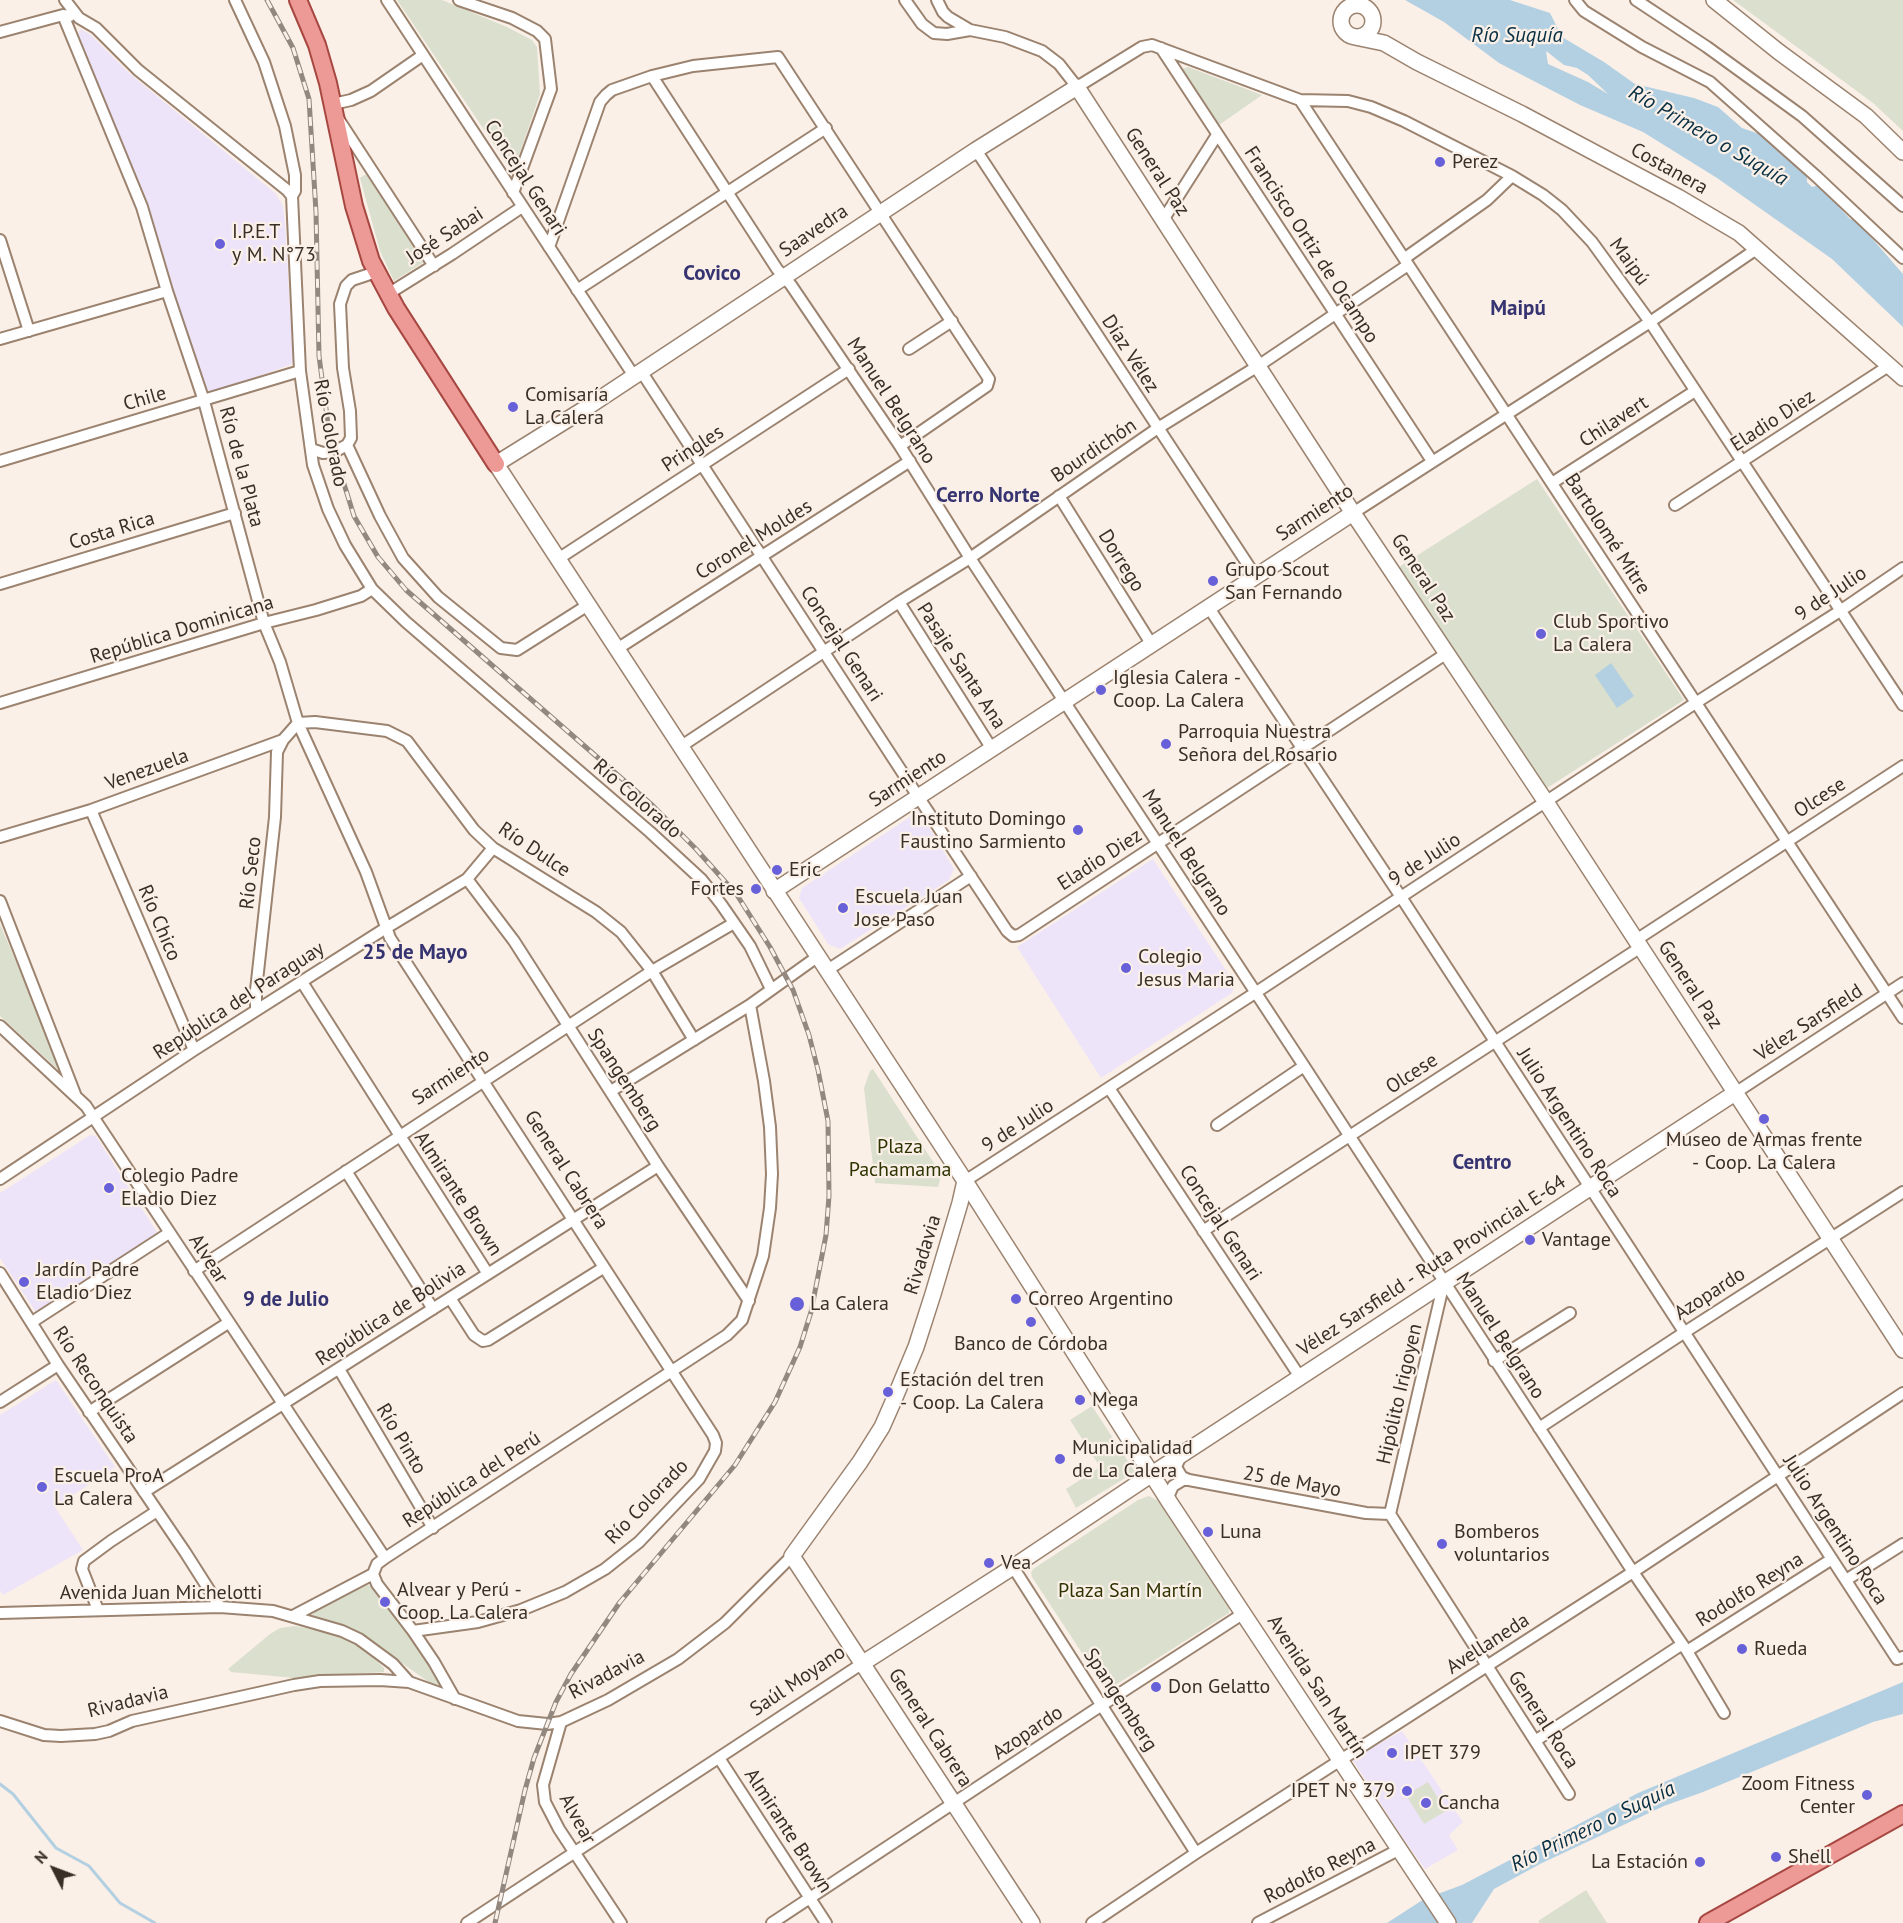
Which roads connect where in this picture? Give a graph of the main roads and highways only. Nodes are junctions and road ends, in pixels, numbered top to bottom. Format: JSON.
{"nodes":[{"id":1,"x":298,"y":0,"type":"edge"},
{"id":2,"x":496,"y":464,"type":"road end"},
{"id":3,"x":1903,"y":1814,"type":"edge"},
{"id":4,"x":1708,"y":1923,"type":"edge"}],
"edges":[{"from":1,"to":2,"type":"main road"},
{"from":3,"to":4,"type":"main road"}]}
